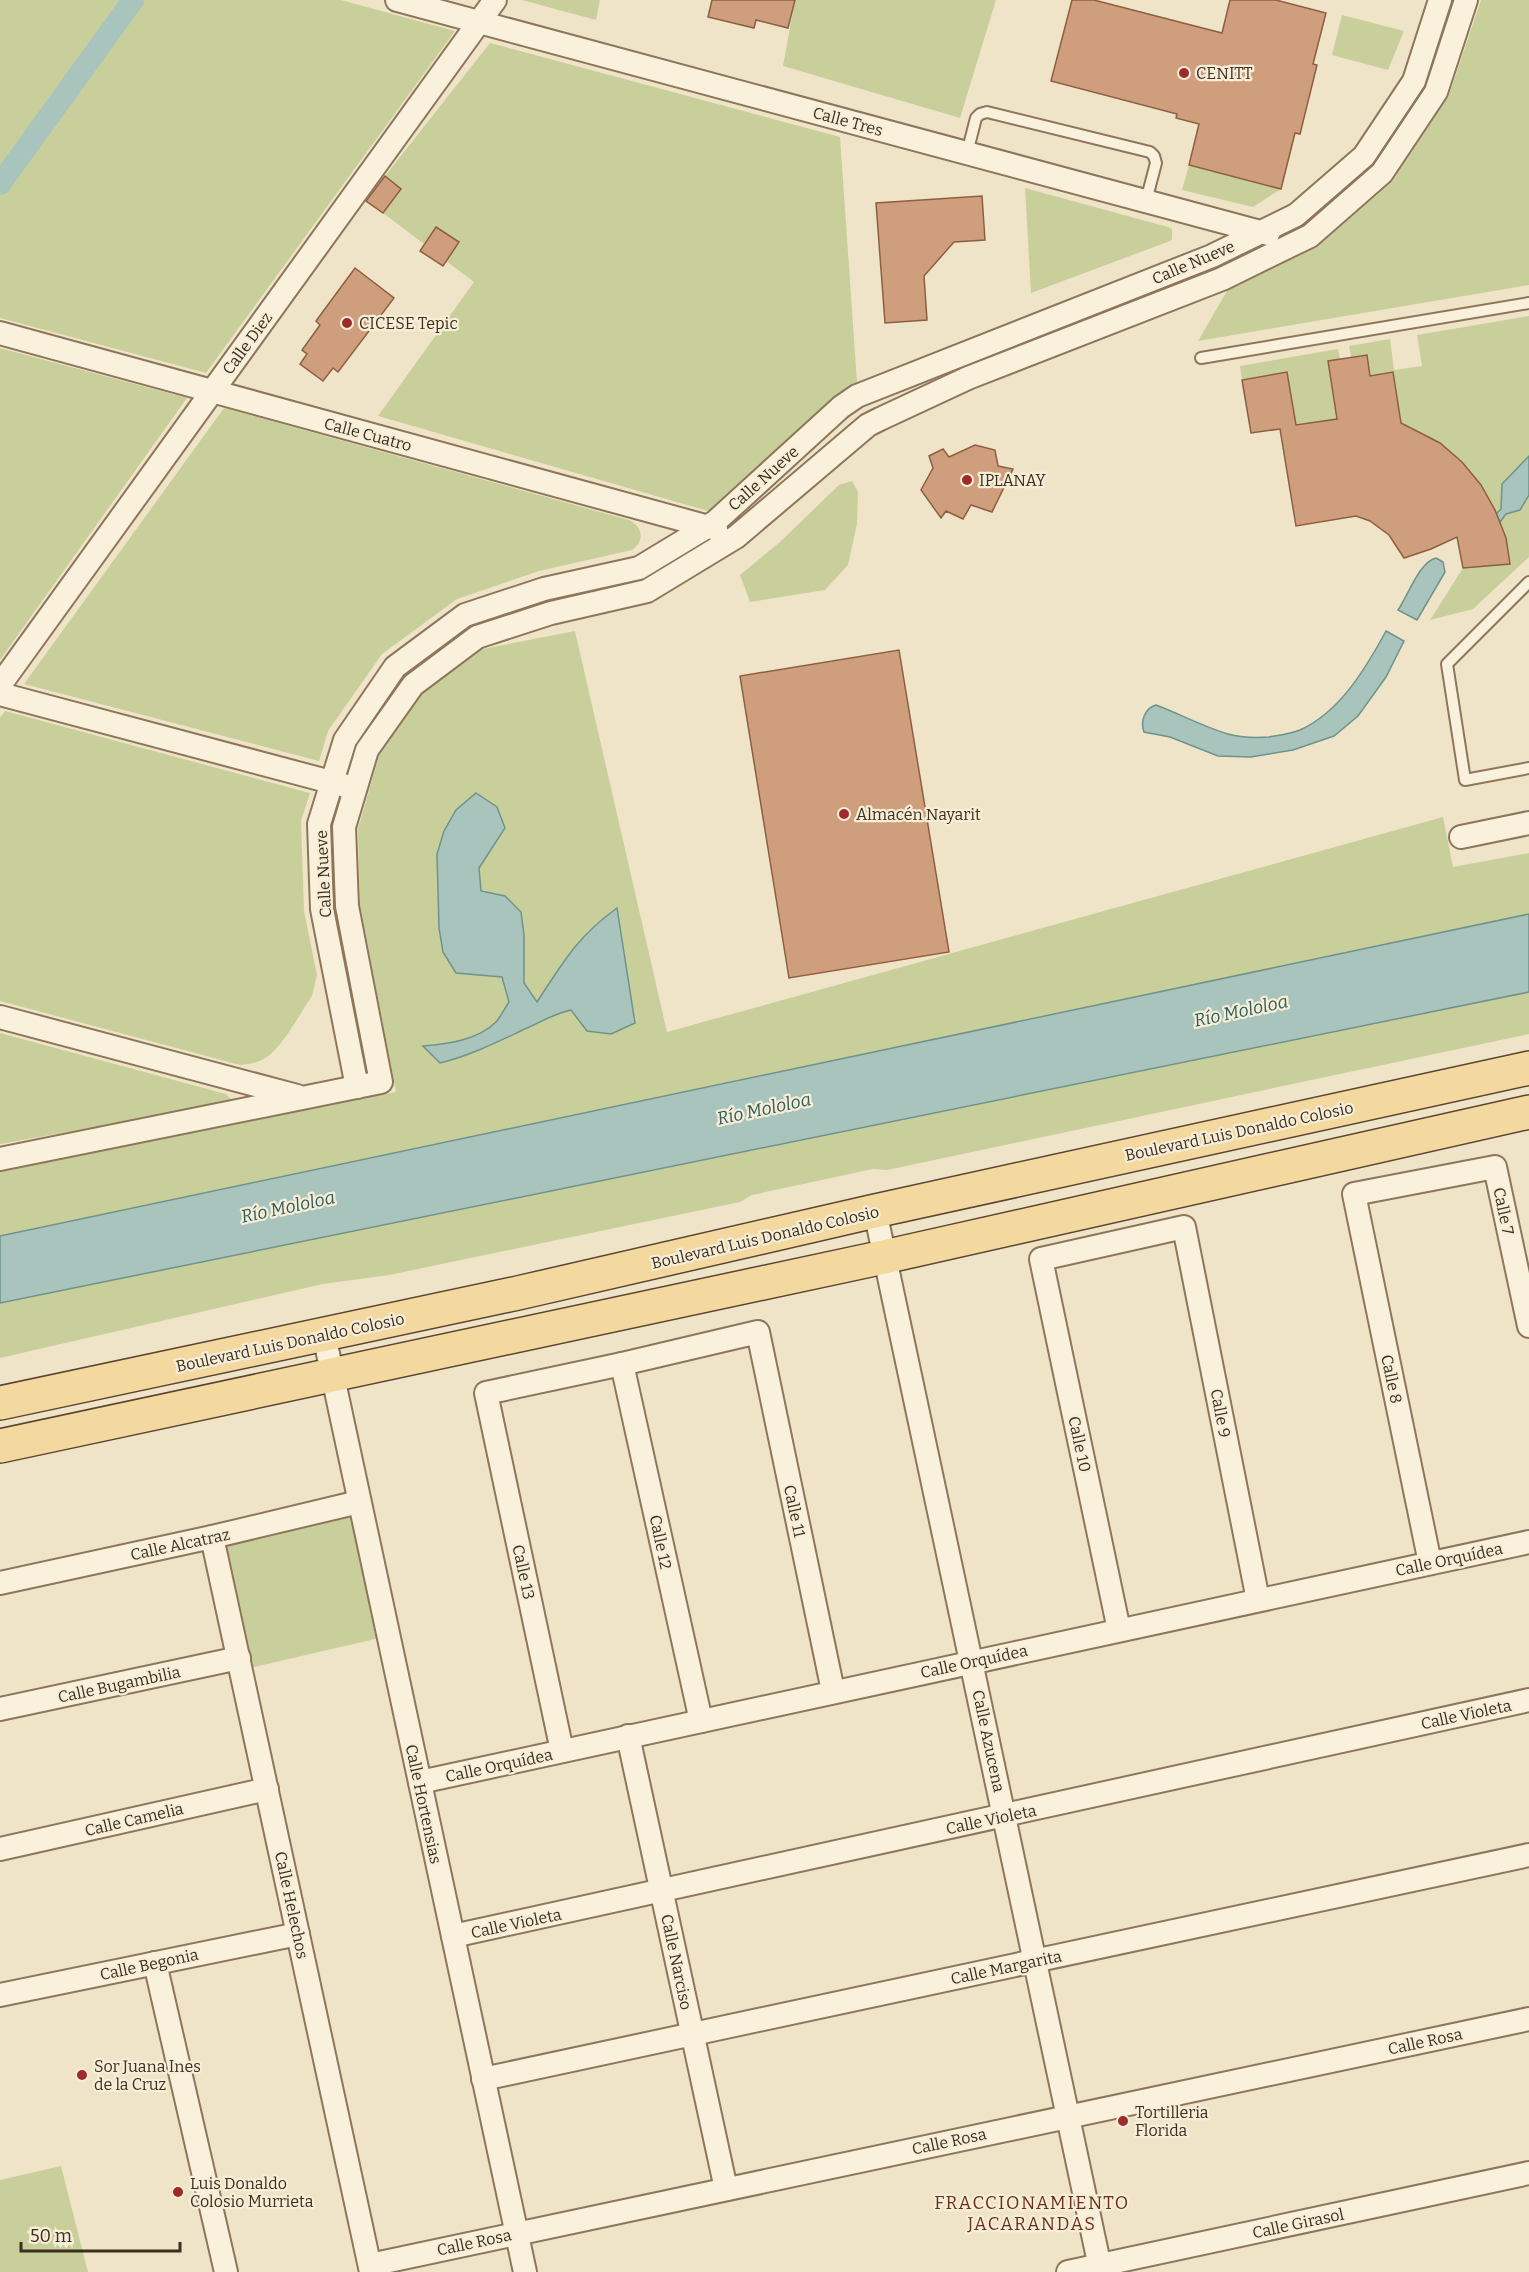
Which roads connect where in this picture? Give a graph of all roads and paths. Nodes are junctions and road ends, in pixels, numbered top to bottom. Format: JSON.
{"nodes":[{"id":1,"x":397,"y":0,"type":"edge"},
{"id":2,"x":495,"y":0,"type":"edge"},
{"id":3,"x":1440,"y":0,"type":"edge"},
{"id":4,"x":1466,"y":0,"type":"edge"},
{"id":5,"x":479,"y":22,"type":"junction"},
{"id":6,"x":967,"y":153,"type":"junction"},
{"id":7,"x":1146,"y":201,"type":"junction"},
{"id":8,"x":1261,"y":232,"type":"junction"},
{"id":9,"x":1298,"y":242,"type":"junction"},
{"id":10,"x":1529,"y":303,"type":"edge"},
{"id":11,"x":0,"y":333,"type":"edge"},
{"id":12,"x":1201,"y":358,"type":"dead end"},
{"id":13,"x":212,"y":391,"type":"junction"},
{"id":14,"x":707,"y":526,"type":"junction"},
{"id":15,"x":736,"y":537,"type":"junction"},
{"id":16,"x":1529,"y":582,"type":"edge"},
{"id":17,"x":0,"y":685,"type":"edge"},
{"id":18,"x":0,"y":694,"type":"edge"},
{"id":19,"x":1529,"y":768,"type":"edge"},
{"id":20,"x":332,"y":782,"type":"junction"},
{"id":21,"x":356,"y":789,"type":"junction"},
{"id":22,"x":1529,"y":823,"type":"edge"},
{"id":23,"x":1461,"y":837,"type":"dead end"},
{"id":24,"x":0,"y":1017,"type":"edge"},
{"id":25,"x":1529,"y":1068,"type":"edge"},
{"id":26,"x":357,"y":1087,"type":"junction"},
{"id":27,"x":303,"y":1098,"type":"junction"},
{"id":28,"x":1529,"y":1112,"type":"edge"},
{"id":29,"x":0,"y":1158,"type":"edge"},
{"id":30,"x":1495,"y":1167,"type":"joint"},
{"id":31,"x":875,"y":1211,"type":"junction"},
{"id":32,"x":1184,"y":1227,"type":"joint"},
{"id":33,"x":884,"y":1257,"type":"junction"},
{"id":34,"x":518,"y":1293,"type":"junction"},
{"id":35,"x":1529,"y":1326,"type":"edge"},
{"id":36,"x":324,"y":1335,"type":"junction"},
{"id":37,"x":622,"y":1364,"type":"junction"},
{"id":38,"x":332,"y":1376,"type":"junction"},
{"id":39,"x":0,"y":1403,"type":"edge"},
{"id":40,"x":0,"y":1446,"type":"edge"},
{"id":41,"x":359,"y":1502,"type":"junction"},
{"id":42,"x":212,"y":1537,"type":"junction"},
{"id":43,"x":1528,"y":1549,"type":"edge"},
{"id":44,"x":1430,"y":1563,"type":"junction"},
{"id":45,"x":0,"y":1583,"type":"edge"},
{"id":46,"x":1258,"y":1600,"type":"junction"},
{"id":47,"x":1119,"y":1630,"type":"junction"},
{"id":48,"x":239,"y":1658,"type":"junction"},
{"id":49,"x":972,"y":1662,"type":"junction"},
{"id":50,"x":833,"y":1691,"type":"junction"},
{"id":51,"x":1529,"y":1701,"type":"edge"},
{"id":52,"x":0,"y":1709,"type":"edge"},
{"id":53,"x":701,"y":1721,"type":"junction"},
{"id":54,"x":628,"y":1736,"type":"junction"},
{"id":55,"x":562,"y":1751,"type":"junction"},
{"id":56,"x":420,"y":1782,"type":"junction"},
{"id":57,"x":267,"y":1789,"type":"junction"},
{"id":58,"x":1004,"y":1816,"type":"junction"},
{"id":59,"x":0,"y":1849,"type":"edge"},
{"id":60,"x":1529,"y":1855,"type":"edge"},
{"id":61,"x":662,"y":1891,"type":"junction"},
{"id":62,"x":298,"y":1934,"type":"junction"},
{"id":63,"x":453,"y":1936,"type":"junction"},
{"id":64,"x":1035,"y":1961,"type":"junction"},
{"id":65,"x":155,"y":1963,"type":"junction"},
{"id":66,"x":0,"y":1995,"type":"edge"},
{"id":67,"x":1529,"y":2019,"type":"edge"},
{"id":68,"x":693,"y":2034,"type":"junction"},
{"id":69,"x":483,"y":2079,"type":"junction"},
{"id":70,"x":1068,"y":2116,"type":"junction"},
{"id":71,"x":1529,"y":2174,"type":"edge"},
{"id":72,"x":726,"y":2189,"type":"junction"},
{"id":73,"x":517,"y":2233,"type":"junction"},
{"id":74,"x":371,"y":2268,"type":"edge"},
{"id":75,"x":1100,"y":2269,"type":"edge"},
{"id":76,"x":226,"y":2272,"type":"edge"},
{"id":77,"x":525,"y":2272,"type":"edge"},
{"id":78,"x":1068,"y":2272,"type":"edge"}],
"edges":[{"from":1,"to":5,"type":"street","name":"Calle Tres"},
{"from":2,"to":5,"type":"street","name":"Calle Diez"},
{"from":3,"to":8,"type":"street","name":"Calle Nueve"},
{"from":4,"to":9,"type":"street","name":"Calle Nueve"},
{"from":5,"to":6,"type":"street","name":"Calle Tres"},
{"from":5,"to":13,"type":"street","name":"Calle Diez"},
{"from":6,"to":7,"type":"street","name":"Calle Tres"},
{"from":6,"to":7,"type":"lane"},
{"from":7,"to":8,"type":"street","name":"Calle Tres"},
{"from":8,"to":9,"type":"street","name":"Calle Tres"},
{"from":8,"to":14,"type":"street","name":"Calle Nueve"},
{"from":9,"to":15,"type":"street","name":"Calle Nueve"},
{"from":10,"to":12,"type":"lane"},
{"from":11,"to":13,"type":"street","name":"Calle Cuatro"},
{"from":13,"to":14,"type":"street","name":"Calle Cuatro"},
{"from":13,"to":17,"type":"street","name":"Calle Diez"},
{"from":14,"to":15,"type":"street","name":"Calle Cuatro"},
{"from":14,"to":20,"type":"street","name":"Calle Nueve"},
{"from":15,"to":21,"type":"street","name":"Calle Nueve"},
{"from":16,"to":19,"type":"lane"},
{"from":18,"to":20,"type":"street"},
{"from":20,"to":21,"type":"street"},
{"from":20,"to":26,"type":"street","name":"Calle Nueve"},
{"from":21,"to":26,"type":"street","name":"Calle Nueve"},
{"from":22,"to":23,"type":"street"},
{"from":24,"to":27,"type":"street"},
{"from":25,"to":31,"type":"main road","name":"Boulevard Luis Donaldo Colosio"},
{"from":26,"to":27,"type":"street"},
{"from":27,"to":29,"type":"street"},
{"from":28,"to":33,"type":"main road"},
{"from":30,"to":35,"type":"street","name":"Calle 7"},
{"from":30,"to":44,"type":"street","name":"Calle 8"},
{"from":31,"to":33,"type":"street","name":"Calle Azucena"},
{"from":31,"to":34,"type":"main road","name":"Boulevard Luis Donaldo Colosio"},
{"from":32,"to":46,"type":"street","name":"Calle 9"},
{"from":32,"to":47,"type":"street","name":"Calle 10"},
{"from":33,"to":38,"type":"main road"},
{"from":33,"to":49,"type":"street","name":"Calle Azucena"},
{"from":34,"to":36,"type":"main road","name":"Boulevard Luis Donaldo Colosio"},
{"from":34,"to":38,"type":"main road"},
{"from":36,"to":38,"type":"street","name":"Calle Hortensias"},
{"from":36,"to":39,"type":"main road","name":"Boulevard Luis Donaldo Colosio"},
{"from":37,"to":50,"type":"street","name":"Calle 11"},
{"from":37,"to":53,"type":"street","name":"Calle 12"},
{"from":37,"to":55,"type":"street","name":"Calle 13"},
{"from":38,"to":40,"type":"main road"},
{"from":38,"to":41,"type":"street","name":"Calle Hortensias"},
{"from":41,"to":42,"type":"street","name":"Calle Alcatraz"},
{"from":41,"to":56,"type":"street","name":"Calle Hortensias"},
{"from":42,"to":45,"type":"street","name":"Calle Alcatraz"},
{"from":42,"to":48,"type":"street","name":"Calle Helechos"},
{"from":43,"to":44,"type":"street","name":"Calle Orquídea"},
{"from":44,"to":46,"type":"street","name":"Calle Orquídea"},
{"from":46,"to":47,"type":"street","name":"Calle Orquídea"},
{"from":47,"to":49,"type":"street","name":"Calle Orquídea"},
{"from":48,"to":52,"type":"street","name":"Calle Bugambilia"},
{"from":48,"to":57,"type":"street","name":"Calle Helechos"},
{"from":49,"to":50,"type":"street","name":"Calle Orquídea"},
{"from":49,"to":58,"type":"street","name":"Calle Azucena"},
{"from":50,"to":53,"type":"street","name":"Calle Orquídea"},
{"from":51,"to":58,"type":"street","name":"Calle Violeta"},
{"from":53,"to":54,"type":"street","name":"Calle Orquídea"},
{"from":54,"to":55,"type":"street","name":"Calle Orquídea"},
{"from":54,"to":61,"type":"street","name":"Calle Narciso"},
{"from":55,"to":56,"type":"street","name":"Calle Orquídea"},
{"from":56,"to":63,"type":"street","name":"Calle Hortensias"},
{"from":57,"to":59,"type":"street","name":"Calle Camelia"},
{"from":57,"to":62,"type":"street","name":"Calle Helechos"},
{"from":58,"to":61,"type":"street","name":"Calle Violeta"},
{"from":58,"to":64,"type":"street","name":"Calle Azucena"},
{"from":60,"to":64,"type":"street","name":"Calle Margarita"},
{"from":61,"to":63,"type":"street","name":"Calle Violeta"},
{"from":61,"to":68,"type":"street","name":"Calle Narciso"},
{"from":62,"to":65,"type":"street","name":"Calle Begonia"},
{"from":62,"to":74,"type":"street","name":"Calle Helechos"},
{"from":63,"to":69,"type":"street","name":"Calle Hortensias"},
{"from":64,"to":68,"type":"street","name":"Calle Margarita"},
{"from":64,"to":70,"type":"street","name":"Calle Azucena"},
{"from":65,"to":66,"type":"street","name":"Calle Begonia"},
{"from":65,"to":76,"type":"street"},
{"from":67,"to":70,"type":"street","name":"Calle Rosa"},
{"from":68,"to":69,"type":"street","name":"Calle Margarita"},
{"from":68,"to":72,"type":"street","name":"Calle Narciso"},
{"from":69,"to":73,"type":"street","name":"Calle Hortensias"},
{"from":70,"to":72,"type":"street","name":"Calle Rosa"},
{"from":70,"to":75,"type":"street","name":"Calle Azucena"},
{"from":71,"to":75,"type":"street","name":"Calle Girasol"},
{"from":72,"to":73,"type":"street","name":"Calle Rosa"},
{"from":73,"to":74,"type":"street","name":"Calle Rosa"},
{"from":73,"to":77,"type":"street","name":"Calle Hortensias"},
{"from":75,"to":78,"type":"street","name":"Calle Girasol"}]}
